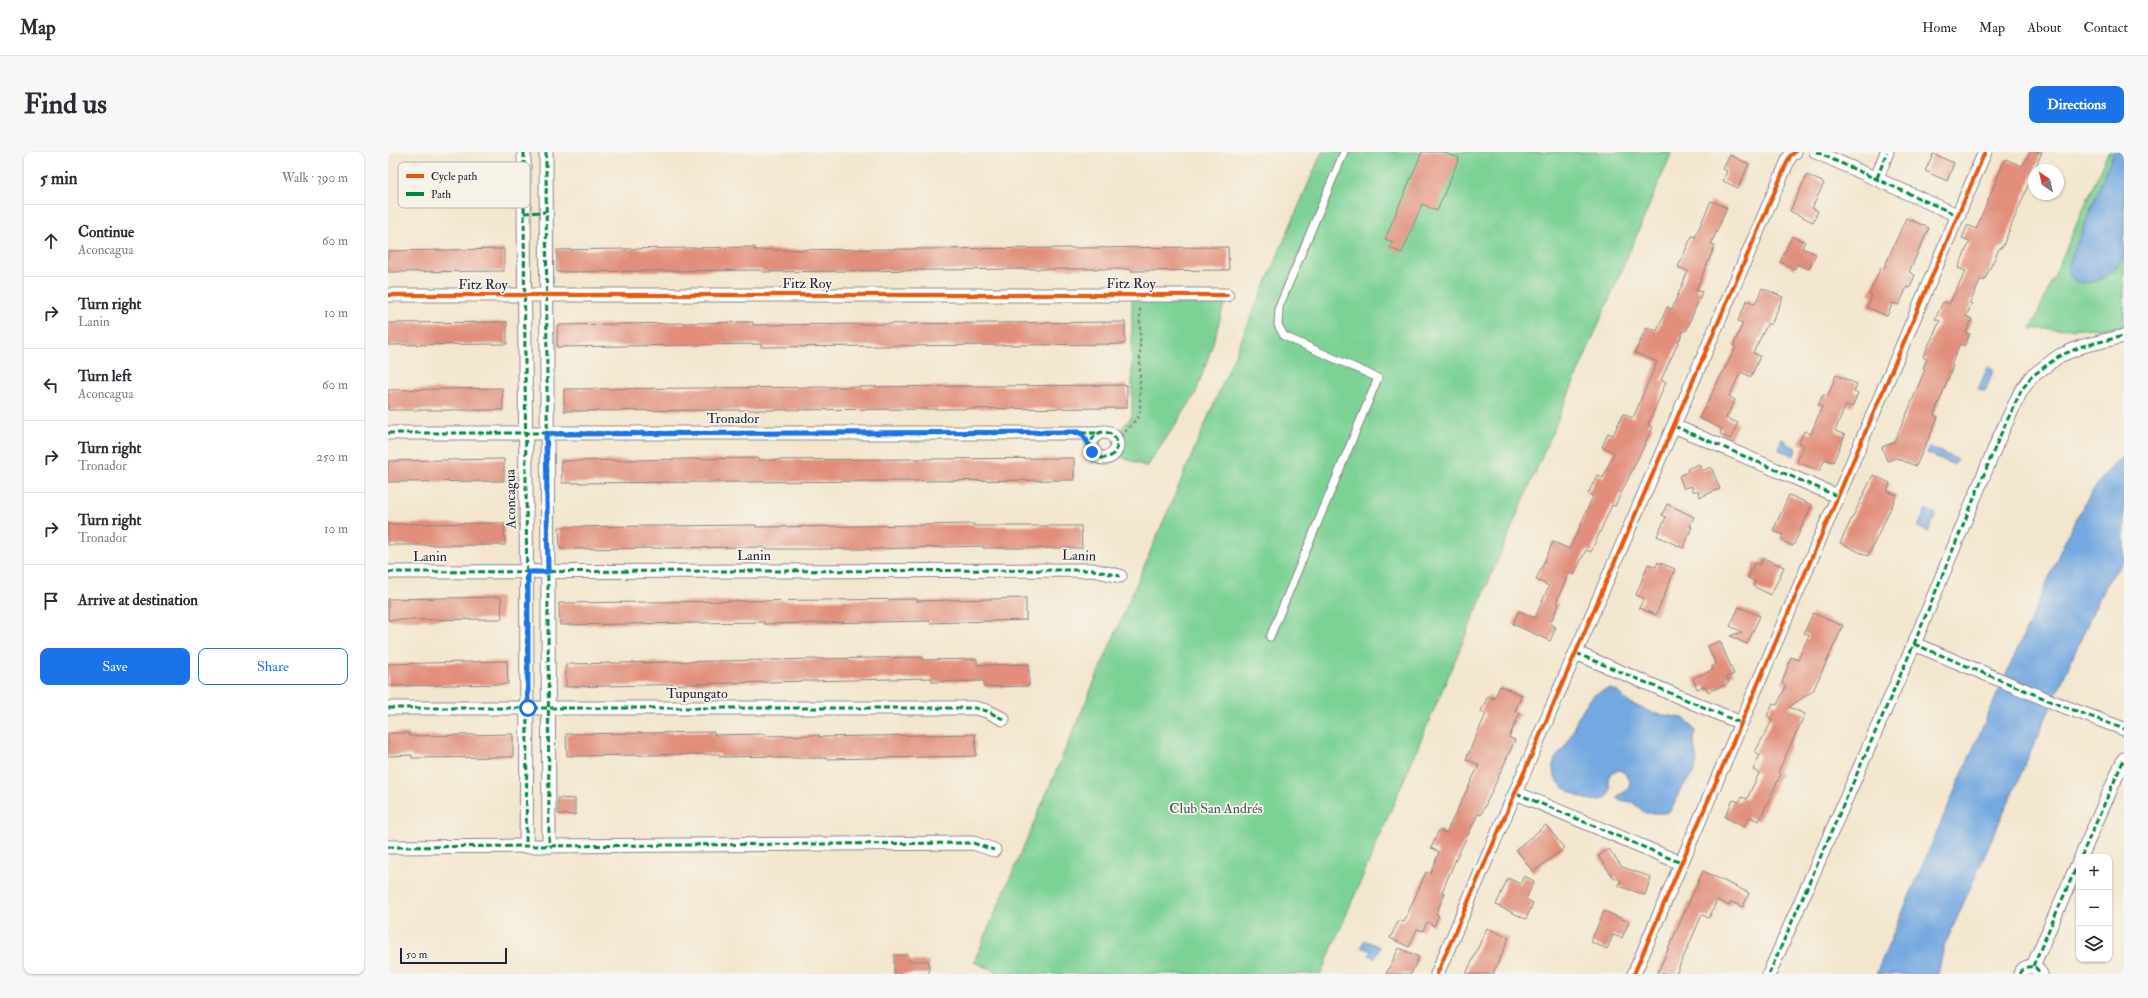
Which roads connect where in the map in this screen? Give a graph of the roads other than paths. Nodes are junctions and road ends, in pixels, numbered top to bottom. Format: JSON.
{"nodes":[{"id":1,"x":546,"y":152,"type":"edge"},
{"id":2,"x":1344,"y":152,"type":"edge"},
{"id":3,"x":1795,"y":152,"type":"edge"},
{"id":4,"x":1816,"y":152,"type":"edge"},
{"id":5,"x":1887,"y":152,"type":"edge"},
{"id":6,"x":1985,"y":152,"type":"edge"},
{"id":7,"x":1877,"y":178,"type":"junction"},
{"id":8,"x":524,"y":208,"type":"edge"},
{"id":9,"x":545,"y":212,"type":"junction"},
{"id":10,"x":524,"y":213,"type":"junction"},
{"id":11,"x":1959,"y":216,"type":"junction"},
{"id":12,"x":524,"y":295,"type":"junction"},
{"id":13,"x":546,"y":295,"type":"junction"},
{"id":14,"x":1226,"y":295,"type":"dead end"},
{"id":15,"x":388,"y":296,"type":"edge"},
{"id":16,"x":2124,"y":336,"type":"edge"},
{"id":17,"x":1674,"y":426,"type":"junction"},
{"id":18,"x":1079,"y":432,"type":"junction"},
{"id":19,"x":388,"y":433,"type":"edge"},
{"id":20,"x":1099,"y":433,"type":"junction"},
{"id":21,"x":524,"y":434,"type":"junction"},
{"id":22,"x":546,"y":434,"type":"junction"},
{"id":23,"x":1091,"y":447,"type":"junction"},
{"id":24,"x":1837,"y":496,"type":"junction"},
{"id":25,"x":388,"y":572,"type":"edge"},
{"id":26,"x":528,"y":572,"type":"junction"},
{"id":27,"x":548,"y":572,"type":"junction"},
{"id":28,"x":1120,"y":576,"type":"dead end"},
{"id":29,"x":1270,"y":637,"type":"dead end"},
{"id":30,"x":1914,"y":644,"type":"junction"},
{"id":31,"x":1576,"y":652,"type":"junction"},
{"id":32,"x":388,"y":708,"type":"edge"},
{"id":33,"x":528,"y":708,"type":"junction"},
{"id":34,"x":549,"y":709,"type":"junction"},
{"id":35,"x":1003,"y":719,"type":"dead end"},
{"id":36,"x":1741,"y":723,"type":"junction"},
{"id":37,"x":2124,"y":729,"type":"edge"},
{"id":38,"x":2124,"y":759,"type":"edge"},
{"id":39,"x":1516,"y":793,"type":"junction"},
{"id":40,"x":526,"y":846,"type":"junction"},
{"id":41,"x":549,"y":846,"type":"junction"},
{"id":42,"x":388,"y":847,"type":"edge"},
{"id":43,"x":994,"y":850,"type":"dead end"},
{"id":44,"x":2082,"y":854,"type":"edge"},
{"id":45,"x":1681,"y":863,"type":"junction"},
{"id":46,"x":2076,"y":869,"type":"edge"},
{"id":47,"x":2037,"y":970,"type":"edge"},
{"id":48,"x":1437,"y":974,"type":"edge"},
{"id":49,"x":1634,"y":974,"type":"edge"},
{"id":50,"x":1769,"y":974,"type":"edge"},
{"id":51,"x":2020,"y":974,"type":"edge"}],
"edges":[{"from":1,"to":9,"type":"street"},
{"from":2,"to":29,"type":"lane"},
{"from":3,"to":17,"type":"street"},
{"from":4,"to":7,"type":"street"},
{"from":5,"to":7,"type":"street"},
{"from":6,"to":11,"type":"street"},
{"from":7,"to":11,"type":"street"},
{"from":8,"to":10,"type":"street","name":"Aconcagua"},
{"from":9,"to":10,"type":"street"},
{"from":9,"to":13,"type":"street"},
{"from":10,"to":12,"type":"street","name":"Aconcagua"},
{"from":11,"to":24,"type":"street"},
{"from":12,"to":13,"type":"street","name":"Fitz Roy"},
{"from":12,"to":15,"type":"street","name":"Fitz Roy"},
{"from":12,"to":21,"type":"street","name":"Aconcagua"},
{"from":13,"to":14,"type":"street","name":"Fitz Roy"},
{"from":13,"to":22,"type":"street"},
{"from":16,"to":30,"type":"street"},
{"from":17,"to":24,"type":"street"},
{"from":17,"to":31,"type":"street"},
{"from":18,"to":20,"type":"street","name":"Tronador"},
{"from":18,"to":22,"type":"street","name":"Tronador"},
{"from":18,"to":23,"type":"street"},
{"from":19,"to":21,"type":"street","name":"Tronador"},
{"from":20,"to":23,"type":"street"},
{"from":20,"to":23,"type":"street","name":"Tronador"},
{"from":21,"to":22,"type":"street","name":"Tronador"},
{"from":21,"to":26,"type":"street","name":"Aconcagua"},
{"from":22,"to":27,"type":"street"},
{"from":24,"to":36,"type":"street"},
{"from":25,"to":26,"type":"street","name":"Lanin"},
{"from":26,"to":27,"type":"street","name":"Lanin"},
{"from":26,"to":33,"type":"street","name":"Aconcagua"},
{"from":27,"to":28,"type":"street","name":"Lanin"},
{"from":27,"to":34,"type":"street"},
{"from":30,"to":37,"type":"street"},
{"from":30,"to":50,"type":"street"},
{"from":31,"to":36,"type":"street"},
{"from":31,"to":39,"type":"street"},
{"from":32,"to":33,"type":"street","name":"Tupungato"},
{"from":33,"to":34,"type":"street","name":"Tupungato"},
{"from":33,"to":40,"type":"street","name":"Aconcagua"},
{"from":34,"to":35,"type":"street","name":"Tupungato"},
{"from":34,"to":41,"type":"street"},
{"from":36,"to":45,"type":"street"},
{"from":38,"to":44,"type":"street"},
{"from":39,"to":45,"type":"street"},
{"from":39,"to":48,"type":"street"},
{"from":40,"to":41,"type":"street"},
{"from":40,"to":42,"type":"street"},
{"from":41,"to":43,"type":"street"},
{"from":45,"to":49,"type":"street"},
{"from":46,"to":47,"type":"street"},
{"from":47,"to":51,"type":"street"}]}
